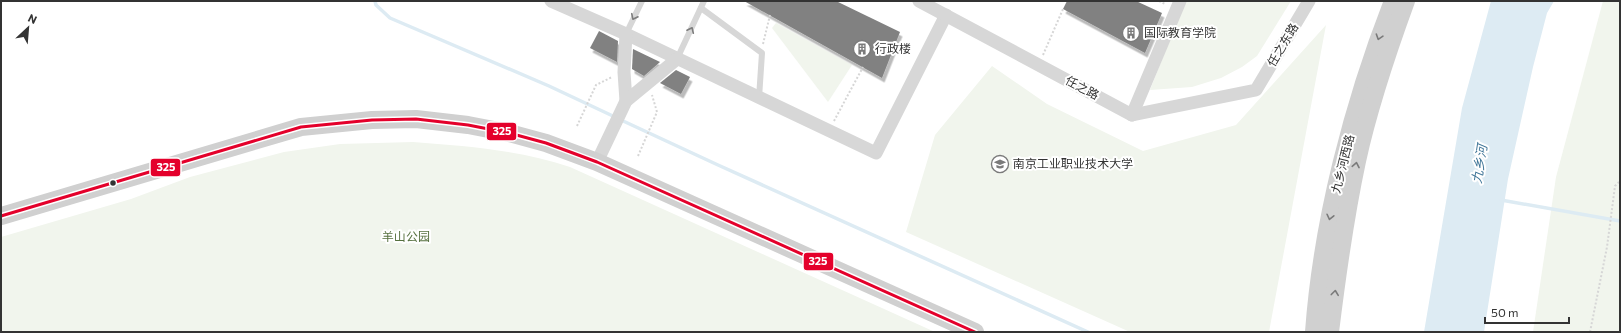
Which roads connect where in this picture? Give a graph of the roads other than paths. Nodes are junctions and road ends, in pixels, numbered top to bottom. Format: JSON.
{"nodes":[{"id":1,"x":551,"y":1,"type":"edge"},
{"id":2,"x":642,"y":1,"type":"edge"},
{"id":3,"x":704,"y":1,"type":"edge"},
{"id":4,"x":919,"y":1,"type":"edge"},
{"id":5,"x":1180,"y":1,"type":"edge"},
{"id":6,"x":1309,"y":1,"type":"edge"},
{"id":7,"x":1393,"y":1,"type":"edge"},
{"id":8,"x":1406,"y":1,"type":"edge"},
{"id":9,"x":701,"y":8,"type":"junction"},
{"id":10,"x":946,"y":16,"type":"junction"},
{"id":11,"x":626,"y":34,"type":"junction"},
{"id":12,"x":677,"y":60,"type":"junction"},
{"id":13,"x":759,"y":98,"type":"junction"},
{"id":14,"x":626,"y":101,"type":"junction"},
{"id":15,"x":1132,"y":115,"type":"junction"},
{"id":16,"x":597,"y":162,"type":"junction"},
{"id":17,"x":1,"y":216,"type":"edge"},
{"id":18,"x":975,"y":332,"type":"edge"},
{"id":19,"x":1314,"y":332,"type":"edge"},
{"id":20,"x":1330,"y":332,"type":"edge"}],
"edges":[{"from":1,"to":11,"type":"street"},
{"from":2,"to":11,"type":"lane","one_way":true},
{"from":3,"to":9,"type":"lane"},
{"from":4,"to":10,"type":"street","name":"任之路"},
{"from":5,"to":15,"type":"street"},
{"from":6,"to":15,"type":"street","name":"任之东路"},
{"from":7,"to":19,"type":"street","name":"九乡河西路","one_way":true},
{"from":20,"to":8,"type":"street","name":"九乡河西路","one_way":true},
{"from":12,"to":9,"type":"lane","one_way":true},
{"from":9,"to":13,"type":"lane"},
{"from":10,"to":13,"type":"street"},
{"from":10,"to":15,"type":"street","name":"任之路"},
{"from":11,"to":12,"type":"street"},
{"from":11,"to":14,"type":"street"},
{"from":12,"to":13,"type":"street"},
{"from":12,"to":14,"type":"street"},
{"from":14,"to":16,"type":"street"},
{"from":16,"to":17,"type":"street"},
{"from":16,"to":18,"type":"street"}]}
